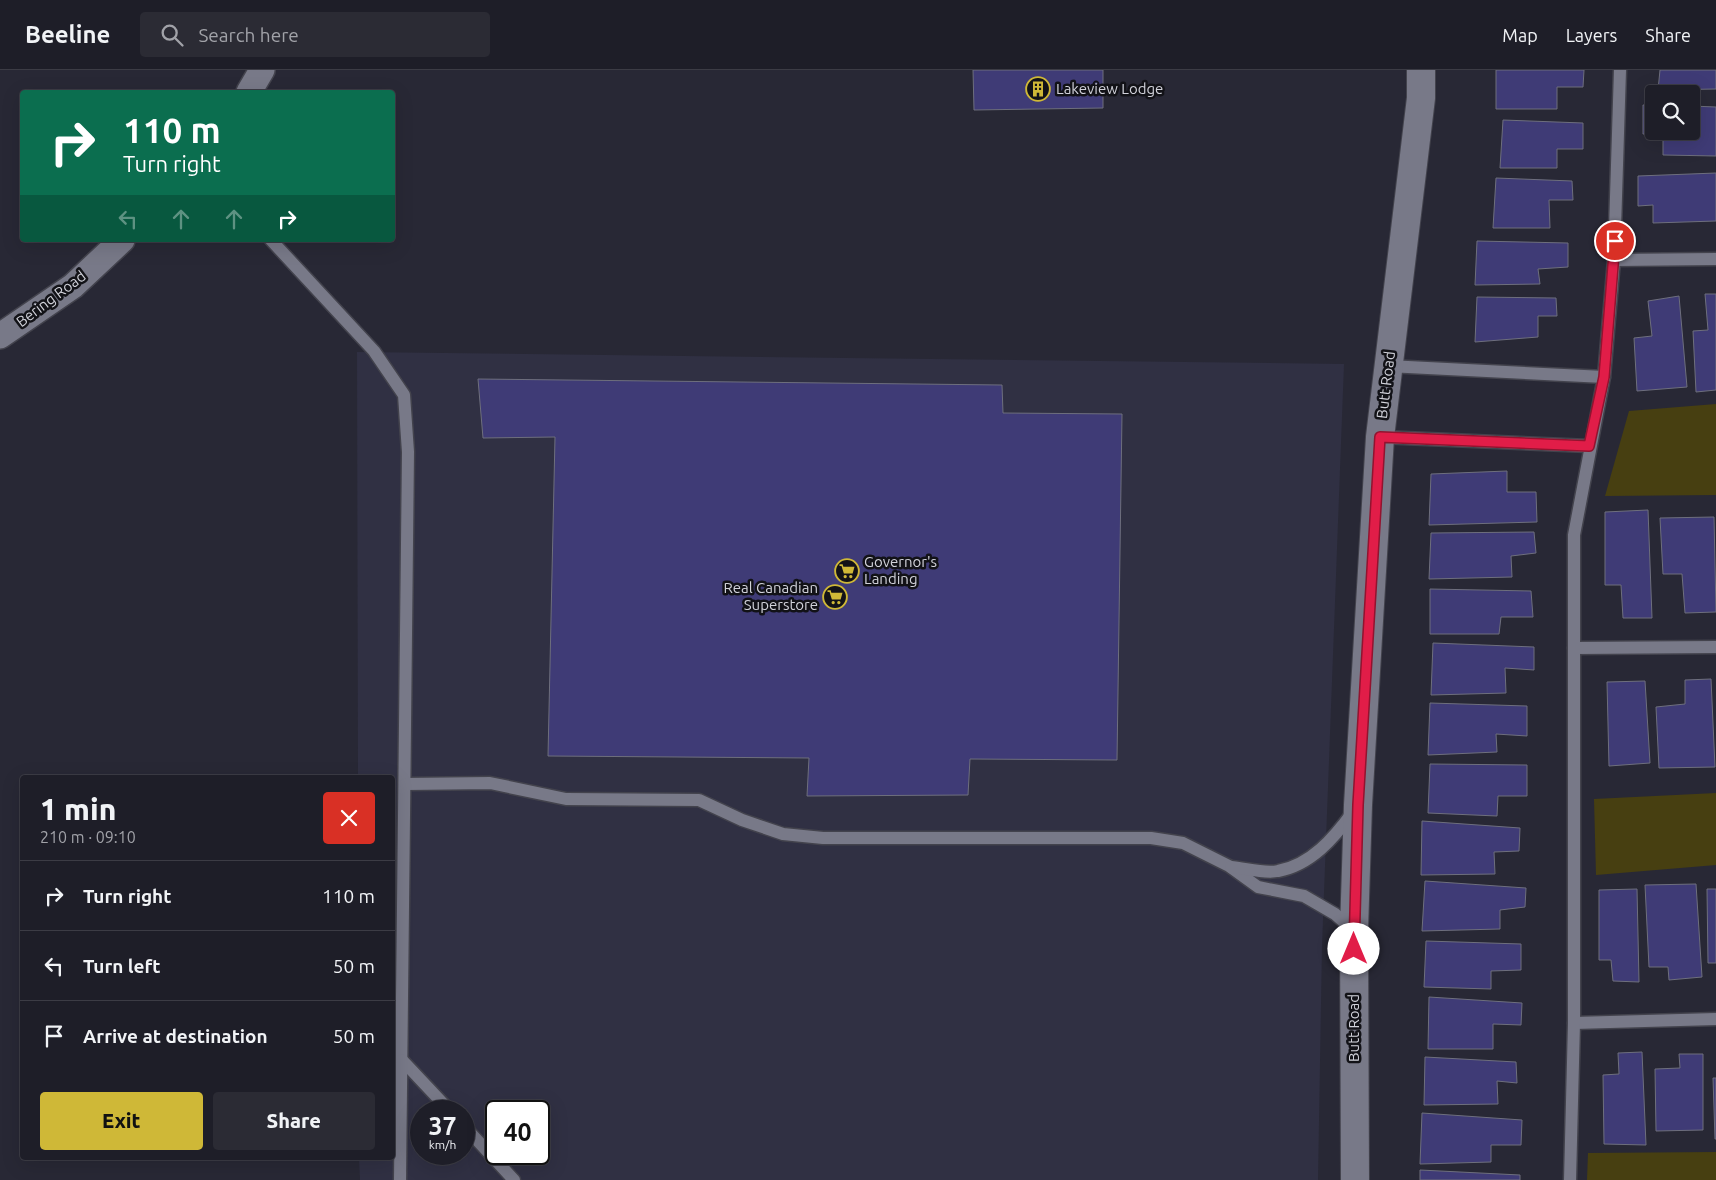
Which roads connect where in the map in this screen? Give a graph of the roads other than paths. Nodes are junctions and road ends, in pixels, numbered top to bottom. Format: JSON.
{"nodes":[{"id":1,"x":262,"y":70,"type":"edge"},
{"id":2,"x":1421,"y":70,"type":"edge"},
{"id":3,"x":1620,"y":70,"type":"edge"},
{"id":4,"x":250,"y":90,"type":"edge"},
{"id":5,"x":120,"y":242,"type":"edge"},
{"id":6,"x":273,"y":242,"type":"edge"},
{"id":7,"x":1716,"y":259,"type":"edge"},
{"id":8,"x":1614,"y":260,"type":"junction"},
{"id":9,"x":0,"y":336,"type":"edge"},
{"id":10,"x":1388,"y":366,"type":"junction"},
{"id":11,"x":1604,"y":377,"type":"junction"},
{"id":12,"x":1380,"y":437,"type":"junction"},
{"id":13,"x":1589,"y":446,"type":"junction"},
{"id":14,"x":1716,"y":647,"type":"edge"},
{"id":15,"x":1574,"y":648,"type":"junction"},
{"id":16,"x":406,"y":784,"type":"junction"},
{"id":17,"x":1358,"y":805,"type":"junction"},
{"id":18,"x":1229,"y":866,"type":"junction"},
{"id":19,"x":1354,"y":930,"type":"junction"},
{"id":20,"x":1716,"y":1019,"type":"edge"},
{"id":21,"x":1574,"y":1023,"type":"junction"},
{"id":22,"x":402,"y":1060,"type":"junction"},
{"id":23,"x":440,"y":1100,"type":"edge"},
{"id":24,"x":475,"y":1138,"type":"edge"},
{"id":25,"x":400,"y":1180,"type":"edge"},
{"id":26,"x":513,"y":1180,"type":"edge"},
{"id":27,"x":1355,"y":1180,"type":"edge"},
{"id":28,"x":1570,"y":1180,"type":"edge"}],
"edges":[{"from":1,"to":4,"type":"street"},
{"from":2,"to":10,"type":"street","name":"Butt Road"},
{"from":3,"to":8,"type":"lane"},
{"from":5,"to":9,"type":"street","name":"Bering Road"},
{"from":6,"to":16,"type":"lane"},
{"from":7,"to":8,"type":"lane"},
{"from":8,"to":11,"type":"lane"},
{"from":10,"to":11,"type":"lane"},
{"from":10,"to":12,"type":"street","name":"Butt Road"},
{"from":11,"to":13,"type":"lane"},
{"from":12,"to":13,"type":"lane"},
{"from":12,"to":17,"type":"street","name":"Butt Road"},
{"from":13,"to":15,"type":"lane"},
{"from":14,"to":15,"type":"lane"},
{"from":15,"to":21,"type":"lane"},
{"from":16,"to":18,"type":"lane"},
{"from":16,"to":22,"type":"lane"},
{"from":17,"to":18,"type":"lane"},
{"from":17,"to":19,"type":"street","name":"Butt Road"},
{"from":18,"to":19,"type":"lane"},
{"from":19,"to":27,"type":"street","name":"Butt Road"},
{"from":20,"to":21,"type":"lane"},
{"from":21,"to":28,"type":"lane"},
{"from":22,"to":23,"type":"lane"},
{"from":22,"to":25,"type":"lane"},
{"from":24,"to":26,"type":"lane"}]}
